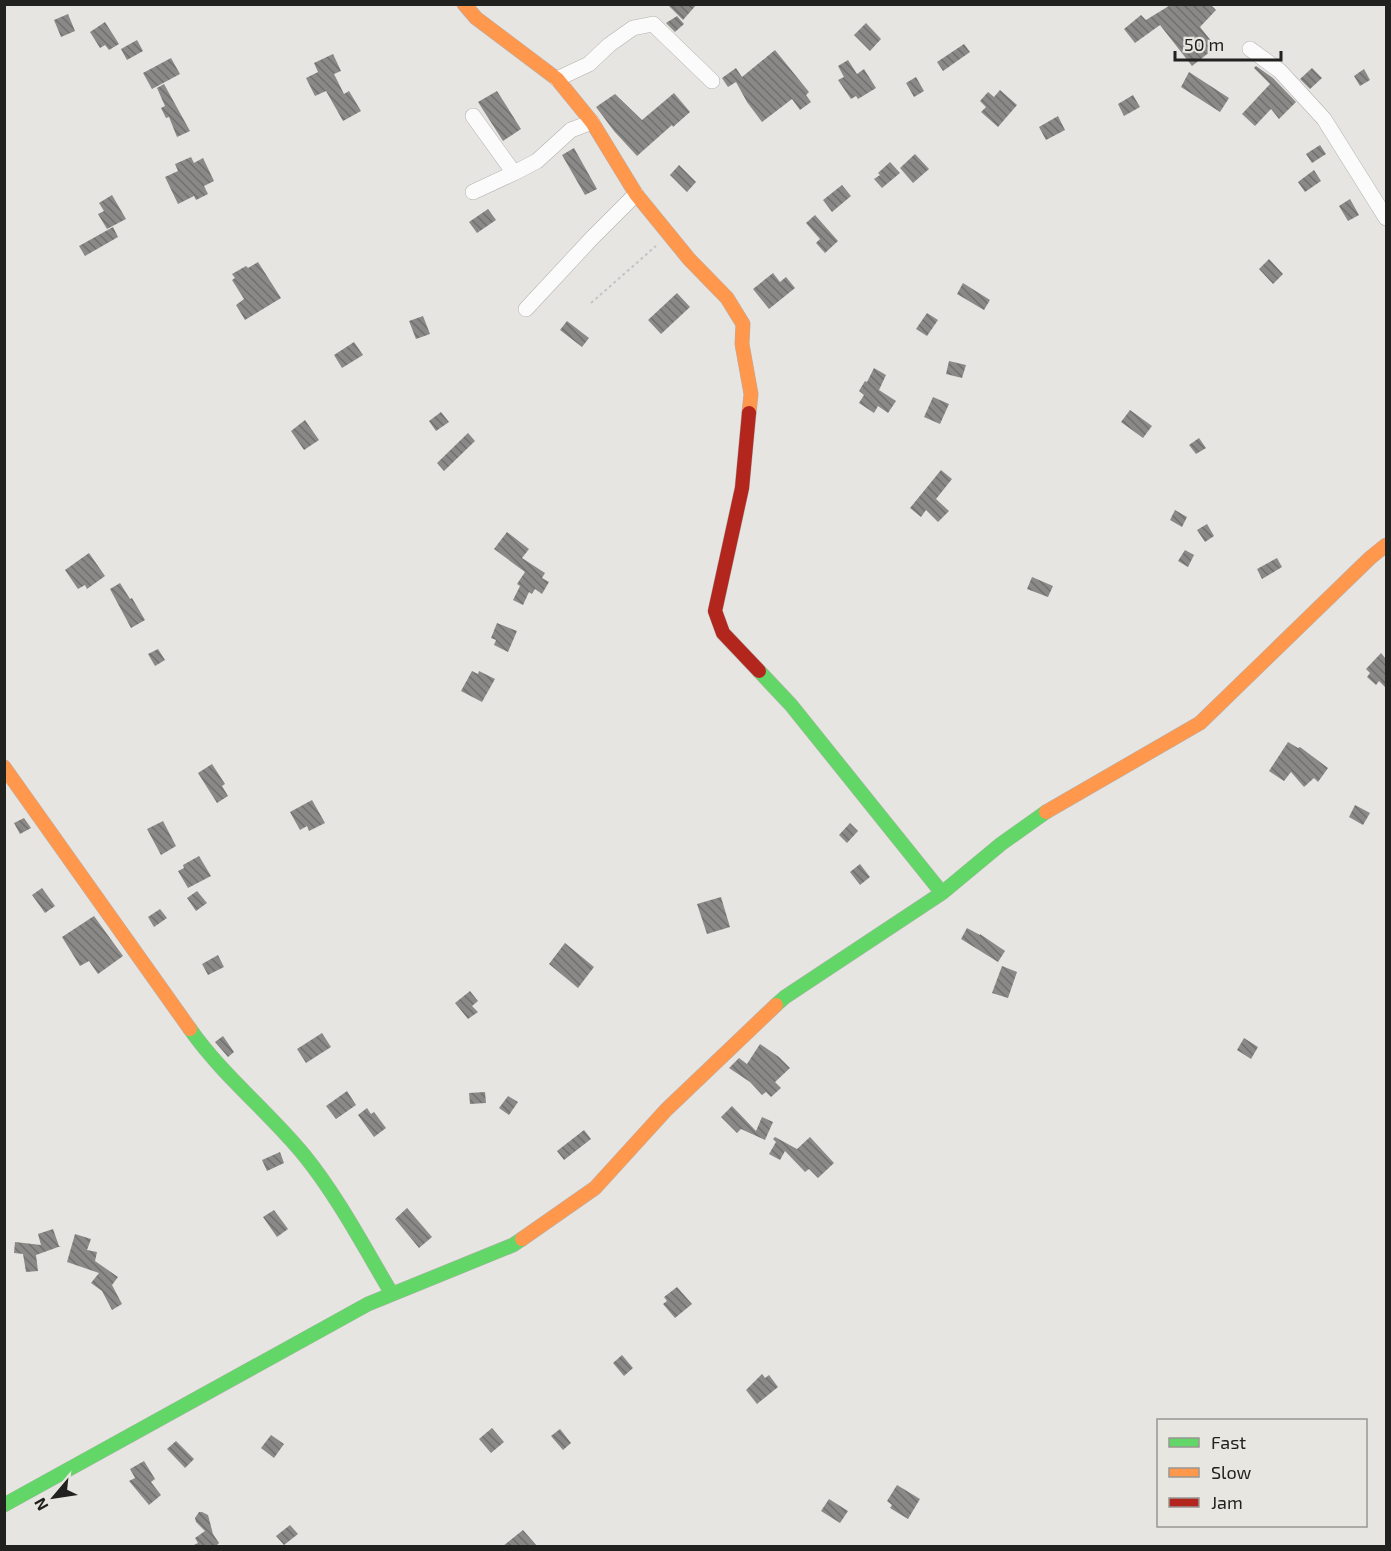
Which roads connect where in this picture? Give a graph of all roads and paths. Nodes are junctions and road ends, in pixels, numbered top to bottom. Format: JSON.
{"nodes":[{"id":1,"x":464,"y":4,"type":"edge"},
{"id":2,"x":1250,"y":49,"type":"dead end"},
{"id":3,"x":556,"y":79,"type":"junction"},
{"id":4,"x":712,"y":81,"type":"dead end"},
{"id":5,"x":473,"y":116,"type":"dead end"},
{"id":6,"x":592,"y":123,"type":"junction"},
{"id":7,"x":514,"y":173,"type":"junction"},
{"id":8,"x":473,"y":192,"type":"dead end"},
{"id":9,"x":636,"y":194,"type":"junction"},
{"id":10,"x":1386,"y":218,"type":"edge"},
{"id":11,"x":669,"y":234,"type":"junction"},
{"id":12,"x":591,"y":303,"type":"dead end"},
{"id":13,"x":526,"y":309,"type":"dead end"},
{"id":14,"x":1386,"y":545,"type":"edge"},
{"id":15,"x":4,"y":767,"type":"edge"},
{"id":16,"x":942,"y":893,"type":"junction"},
{"id":17,"x":392,"y":1294,"type":"junction"},
{"id":18,"x":4,"y":1505,"type":"edge"}],
"edges":[{"from":1,"to":3,"type":"street"},
{"from":2,"to":10,"type":"street"},
{"from":3,"to":4,"type":"street"},
{"from":3,"to":6,"type":"street"},
{"from":5,"to":7,"type":"street"},
{"from":6,"to":7,"type":"street"},
{"from":6,"to":9,"type":"street"},
{"from":7,"to":8,"type":"street"},
{"from":9,"to":11,"type":"street"},
{"from":9,"to":13,"type":"street"},
{"from":11,"to":12,"type":"path"},
{"from":11,"to":16,"type":"street"},
{"from":14,"to":16,"type":"street"},
{"from":15,"to":17,"type":"street"},
{"from":16,"to":17,"type":"street"},
{"from":17,"to":18,"type":"street"}]}
